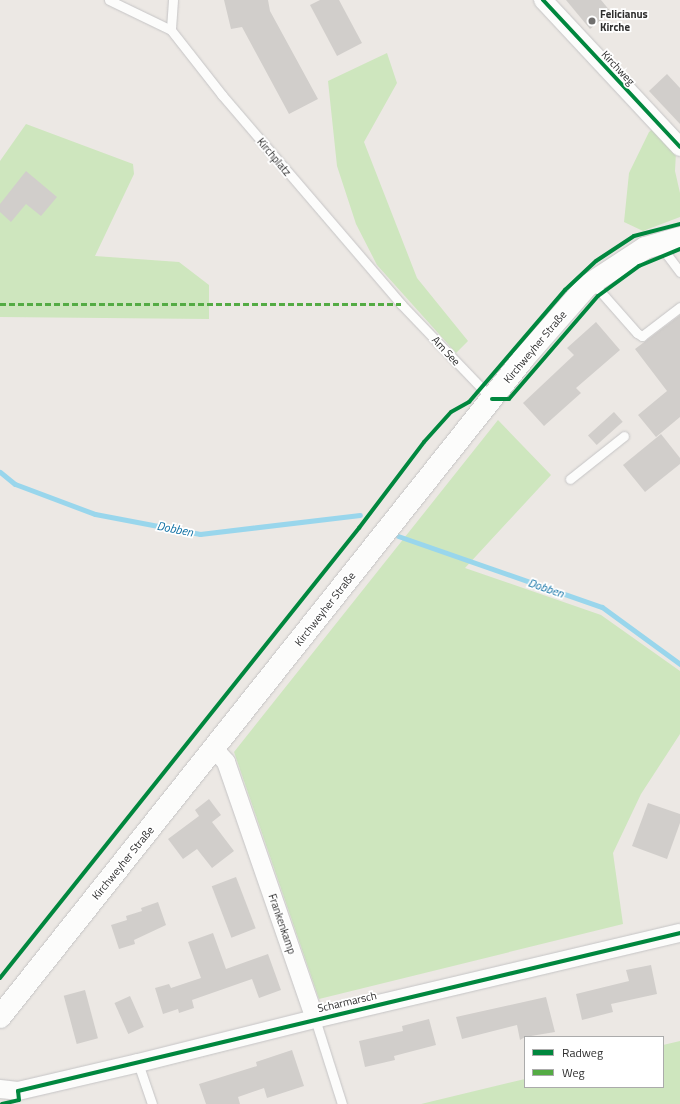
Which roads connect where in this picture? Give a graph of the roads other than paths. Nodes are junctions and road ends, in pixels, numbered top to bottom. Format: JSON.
{"nodes":[{"id":1,"x":109,"y":0,"type":"edge"},
{"id":2,"x":173,"y":0,"type":"edge"},
{"id":3,"x":543,"y":0,"type":"edge"},
{"id":4,"x":171,"y":30,"type":"junction"},
{"id":5,"x":680,"y":148,"type":"edge"},
{"id":6,"x":680,"y":238,"type":"edge"},
{"id":7,"x":659,"y":244,"type":"junction"},
{"id":8,"x":680,"y":272,"type":"edge"},
{"id":9,"x":592,"y":282,"type":"junction"},
{"id":10,"x":401,"y":304,"type":"joint"},
{"id":11,"x":680,"y":307,"type":"edge"},
{"id":12,"x":492,"y":399,"type":"junction"},
{"id":13,"x":624,"y":436,"type":"dead end"},
{"id":14,"x":570,"y":479,"type":"dead end"},
{"id":15,"x":214,"y":749,"type":"junction"},
{"id":16,"x":680,"y":933,"type":"edge"},
{"id":17,"x":0,"y":1017,"type":"edge"},
{"id":18,"x":315,"y":1019,"type":"junction"},
{"id":19,"x":138,"y":1064,"type":"junction"},
{"id":20,"x":0,"y":1089,"type":"edge"},
{"id":21,"x":152,"y":1104,"type":"edge"},
{"id":22,"x":342,"y":1104,"type":"edge"}],
"edges":[{"from":1,"to":4,"type":"lane"},
{"from":2,"to":4,"type":"lane"},
{"from":3,"to":5,"type":"street","name":"Kirchweg"},
{"from":4,"to":10,"type":"lane","name":"Kirchplatz"},
{"from":6,"to":7,"type":"main road","name":"Kirchweyher Straße"},
{"from":7,"to":8,"type":"lane"},
{"from":7,"to":9,"type":"main road","name":"Kirchweyher Straße"},
{"from":9,"to":11,"type":"lane"},
{"from":9,"to":12,"type":"main road","name":"Kirchweyher Straße"},
{"from":10,"to":12,"type":"lane","name":"Am See"},
{"from":12,"to":15,"type":"main road","name":"Kirchweyher Straße"},
{"from":13,"to":14,"type":"lane"},
{"from":15,"to":17,"type":"main road","name":"Kirchweyher Straße"},
{"from":15,"to":18,"type":"street","name":"Frankenkamp"},
{"from":16,"to":18,"type":"street","name":"Scharmarsch"},
{"from":18,"to":19,"type":"street","name":"Scharmarsch"},
{"from":18,"to":22,"type":"lane","name":"Frankenkamp"},
{"from":19,"to":20,"type":"street","name":"Scharmarsch"},
{"from":19,"to":21,"type":"lane"}]}
